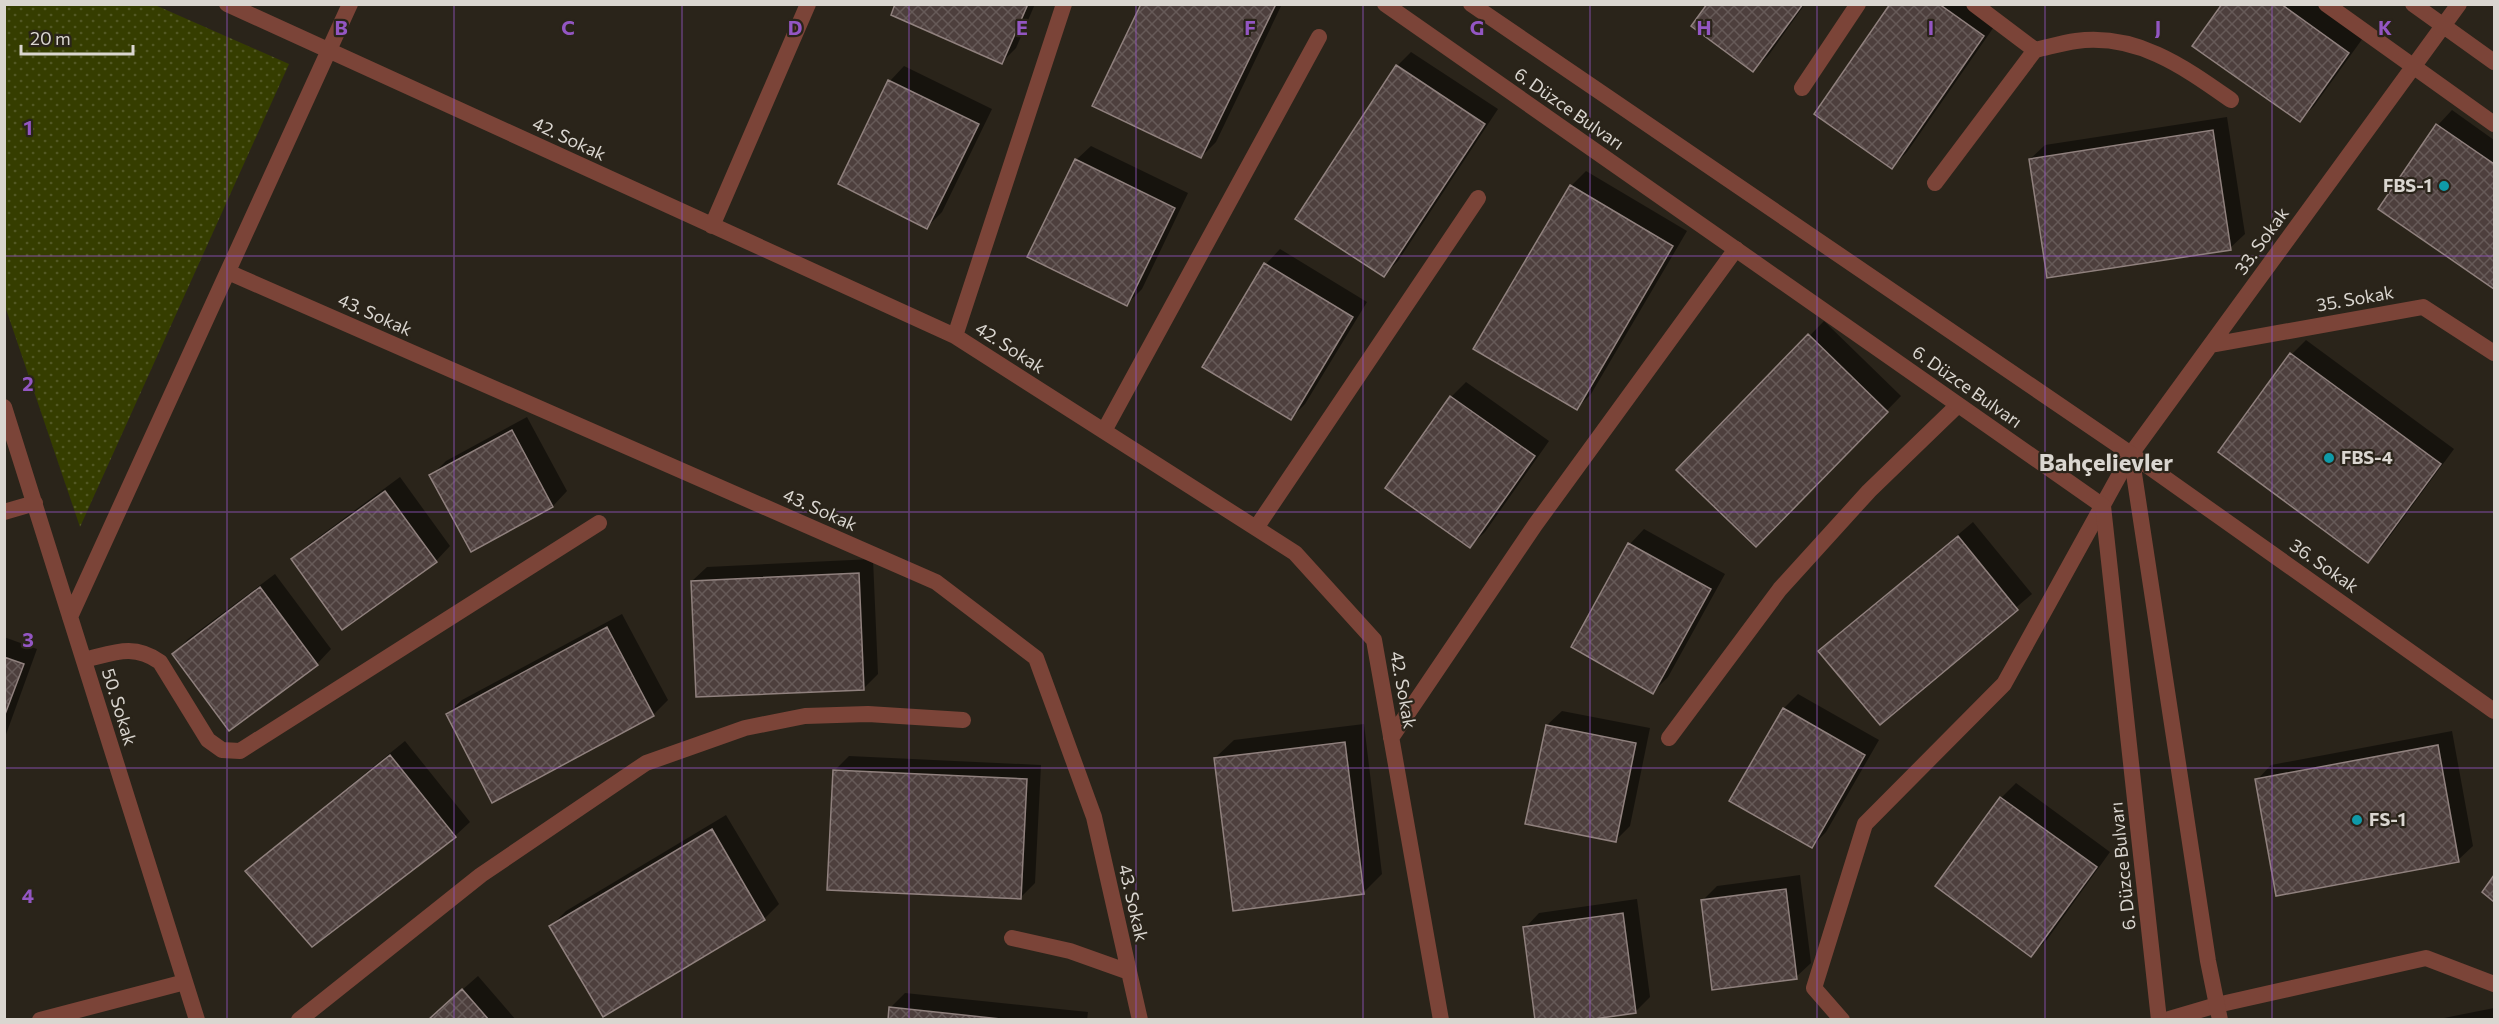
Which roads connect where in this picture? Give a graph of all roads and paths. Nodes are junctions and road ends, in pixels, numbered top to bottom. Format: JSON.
{"nodes":[{"id":1,"x":227,"y":4,"type":"edge"},
{"id":2,"x":350,"y":4,"type":"edge"},
{"id":3,"x":808,"y":4,"type":"edge"},
{"id":4,"x":1064,"y":4,"type":"edge"},
{"id":5,"x":1385,"y":4,"type":"edge"},
{"id":6,"x":1471,"y":4,"type":"edge"},
{"id":7,"x":1858,"y":4,"type":"edge"},
{"id":8,"x":1974,"y":4,"type":"edge"},
{"id":9,"x":2326,"y":4,"type":"edge"},
{"id":10,"x":2413,"y":4,"type":"edge"},
{"id":11,"x":2459,"y":4,"type":"edge"},
{"id":12,"x":2444,"y":26,"type":"junction"},
{"id":13,"x":1320,"y":37,"type":"dead end"},
{"id":14,"x":2035,"y":50,"type":"junction"},
{"id":15,"x":329,"y":51,"type":"junction"},
{"id":16,"x":2494,"y":62,"type":"edge"},
{"id":17,"x":2414,"y":66,"type":"junction"},
{"id":18,"x":1802,"y":88,"type":"dead end"},
{"id":19,"x":2231,"y":100,"type":"dead end"},
{"id":20,"x":2494,"y":124,"type":"edge"},
{"id":21,"x":1935,"y":183,"type":"dead end"},
{"id":22,"x":1478,"y":198,"type":"dead end"},
{"id":23,"x":712,"y":226,"type":"junction"},
{"id":24,"x":1736,"y":249,"type":"junction"},
{"id":25,"x":228,"y":272,"type":"junction"},
{"id":26,"x":955,"y":336,"type":"junction"},
{"id":27,"x":2211,"y":345,"type":"junction"},
{"id":28,"x":2494,"y":353,"type":"edge"},
{"id":29,"x":1958,"y":405,"type":"junction"},
{"id":30,"x":4,"y":407,"type":"edge"},
{"id":31,"x":1104,"y":431,"type":"junction"},
{"id":32,"x":2131,"y":454,"type":"junction"},
{"id":33,"x":34,"y":503,"type":"junction"},
{"id":34,"x":2103,"y":506,"type":"junction"},
{"id":35,"x":4,"y":512,"type":"edge"},
{"id":36,"x":599,"y":523,"type":"dead end"},
{"id":37,"x":1256,"y":528,"type":"junction"},
{"id":38,"x":70,"y":617,"type":"junction"},
{"id":39,"x":84,"y":660,"type":"junction"},
{"id":40,"x":2494,"y":711,"type":"edge"},
{"id":41,"x":963,"y":720,"type":"dead end"},
{"id":42,"x":1391,"y":738,"type":"junction"},
{"id":43,"x":1669,"y":738,"type":"dead end"},
{"id":44,"x":1012,"y":938,"type":"dead end"},
{"id":45,"x":1129,"y":972,"type":"junction"},
{"id":46,"x":185,"y":982,"type":"junction"},
{"id":47,"x":2494,"y":984,"type":"edge"},
{"id":48,"x":2219,"y":1012,"type":"edge"},
{"id":49,"x":40,"y":1020,"type":"edge"},
{"id":50,"x":197,"y":1020,"type":"edge"},
{"id":51,"x":298,"y":1020,"type":"edge"},
{"id":52,"x":1140,"y":1020,"type":"edge"},
{"id":53,"x":1441,"y":1020,"type":"edge"},
{"id":54,"x":1842,"y":1020,"type":"edge"},
{"id":55,"x":2159,"y":1020,"type":"edge"},
{"id":56,"x":2166,"y":1020,"type":"edge"}],
"edges":[{"from":1,"to":15,"type":"street","name":"42. Sokak"},
{"from":2,"to":15,"type":"street"},
{"from":3,"to":23,"type":"street"},
{"from":4,"to":26,"type":"street"},
{"from":5,"to":24,"type":"street","name":"6. Düzce Bulvarı"},
{"from":6,"to":32,"type":"street","name":"6. Düzce Bulvarı"},
{"from":7,"to":18,"type":"street"},
{"from":8,"to":14,"type":"street"},
{"from":9,"to":17,"type":"street"},
{"from":10,"to":12,"type":"street"},
{"from":11,"to":12,"type":"street","name":"33. Sokak"},
{"from":12,"to":16,"type":"street"},
{"from":12,"to":17,"type":"street","name":"33. Sokak"},
{"from":13,"to":31,"type":"street"},
{"from":14,"to":19,"type":"street"},
{"from":14,"to":21,"type":"street"},
{"from":15,"to":23,"type":"street","name":"42. Sokak"},
{"from":15,"to":25,"type":"street"},
{"from":17,"to":20,"type":"street"},
{"from":17,"to":27,"type":"street","name":"33. Sokak"},
{"from":22,"to":37,"type":"street"},
{"from":23,"to":26,"type":"street","name":"42. Sokak"},
{"from":24,"to":29,"type":"street","name":"6. Düzce Bulvarı"},
{"from":24,"to":42,"type":"street"},
{"from":25,"to":38,"type":"street"},
{"from":25,"to":45,"type":"street","name":"43. Sokak"},
{"from":26,"to":31,"type":"street","name":"42. Sokak"},
{"from":27,"to":28,"type":"street","name":"35. Sokak"},
{"from":27,"to":32,"type":"street","name":"33. Sokak"},
{"from":29,"to":34,"type":"street","name":"6. Düzce Bulvarı"},
{"from":29,"to":43,"type":"street"},
{"from":30,"to":33,"type":"street","name":"50. Sokak"},
{"from":31,"to":37,"type":"street","name":"42. Sokak"},
{"from":32,"to":34,"type":"street","name":"33. Sokak"},
{"from":32,"to":40,"type":"street","name":"36. Sokak"},
{"from":32,"to":48,"type":"street"},
{"from":33,"to":35,"type":"street"},
{"from":33,"to":38,"type":"street","name":"50. Sokak"},
{"from":34,"to":54,"type":"street","name":"33. Sokak"},
{"from":34,"to":55,"type":"street","name":"6. Düzce Bulvarı"},
{"from":36,"to":39,"type":"street"},
{"from":37,"to":42,"type":"street","name":"42. Sokak"},
{"from":38,"to":39,"type":"street","name":"50. Sokak"},
{"from":39,"to":46,"type":"street","name":"50. Sokak"},
{"from":41,"to":51,"type":"street"},
{"from":42,"to":53,"type":"street","name":"42. Sokak"},
{"from":44,"to":45,"type":"street"},
{"from":45,"to":52,"type":"street","name":"43. Sokak"},
{"from":46,"to":49,"type":"street"},
{"from":46,"to":50,"type":"street","name":"50. Sokak"},
{"from":47,"to":48,"type":"street"},
{"from":48,"to":56,"type":"street"}]}
